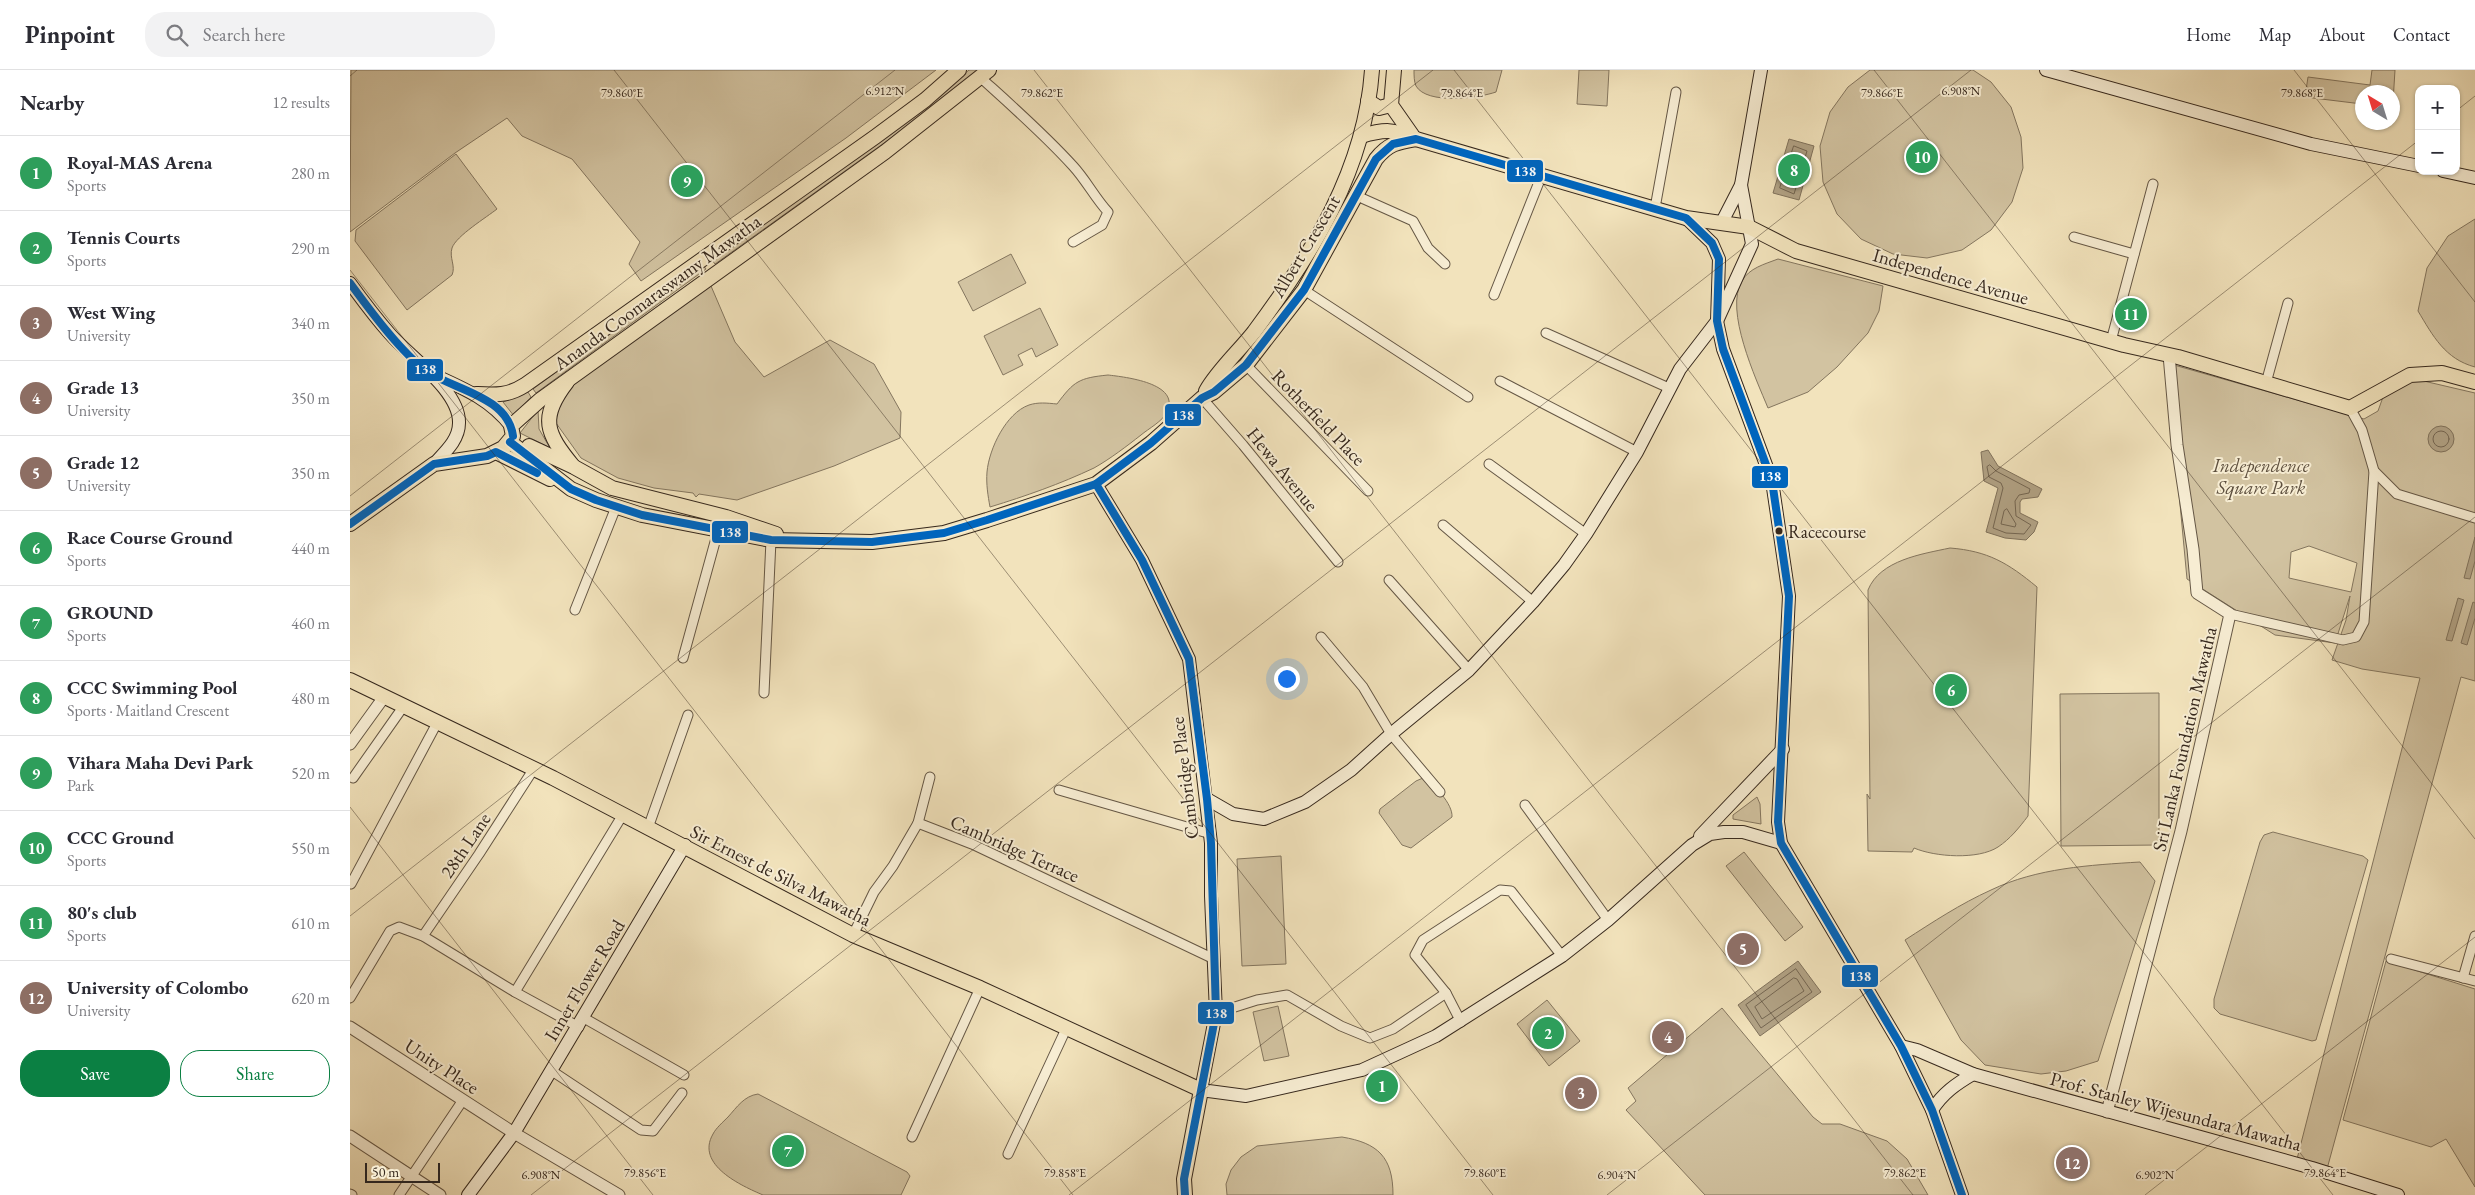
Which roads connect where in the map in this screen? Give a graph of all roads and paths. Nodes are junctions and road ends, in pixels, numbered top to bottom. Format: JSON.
{"nodes":[{"id":1,"x":959,"y":70,"type":"edge"},
{"id":2,"x":1372,"y":70,"type":"edge"},
{"id":3,"x":1394,"y":70,"type":"edge"},
{"id":4,"x":1761,"y":70,"type":"edge"},
{"id":5,"x":2046,"y":70,"type":"edge"},
{"id":6,"x":985,"y":74,"type":"edge"},
{"id":7,"x":1676,"y":92,"type":"dead end"},
{"id":8,"x":1368,"y":101,"type":"junction"},
{"id":9,"x":1391,"y":105,"type":"junction"},
{"id":10,"x":1361,"y":136,"type":"junction"},
{"id":11,"x":1416,"y":139,"type":"junction"},
{"id":12,"x":2415,"y":165,"type":"edge"},
{"id":13,"x":2460,"y":175,"type":"edge"},
{"id":14,"x":1541,"y":177,"type":"junction"},
{"id":15,"x":2475,"y":178,"type":"edge"},
{"id":16,"x":2153,"y":184,"type":"dead end"},
{"id":17,"x":1741,"y":185,"type":"junction"},
{"id":18,"x":1357,"y":196,"type":"junction"},
{"id":19,"x":1655,"y":208,"type":"junction"},
{"id":20,"x":1686,"y":218,"type":"junction"},
{"id":21,"x":1722,"y":222,"type":"junction"},
{"id":22,"x":1749,"y":227,"type":"junction"},
{"id":23,"x":2074,"y":237,"type":"dead end"},
{"id":24,"x":1073,"y":242,"type":"dead end"},
{"id":25,"x":1310,"y":248,"type":"junction"},
{"id":26,"x":2134,"y":254,"type":"junction"},
{"id":27,"x":1445,"y":264,"type":"dead end"},
{"id":28,"x":1316,"y":270,"type":"junction"},
{"id":29,"x":350,"y":284,"type":"edge"},
{"id":30,"x":1304,"y":290,"type":"junction"},
{"id":31,"x":1494,"y":295,"type":"dead end"},
{"id":32,"x":2288,"y":303,"type":"dead end"},
{"id":33,"x":1717,"y":321,"type":"junction"},
{"id":34,"x":1546,"y":333,"type":"dead end"},
{"id":35,"x":2111,"y":341,"type":"junction"},
{"id":36,"x":2170,"y":355,"type":"junction"},
{"id":37,"x":1246,"y":365,"type":"junction"},
{"id":38,"x":430,"y":373,"type":"junction"},
{"id":39,"x":572,"y":376,"type":"junction"},
{"id":40,"x":1500,"y":381,"type":"dead end"},
{"id":41,"x":2475,"y":382,"type":"edge"},
{"id":42,"x":2266,"y":383,"type":"junction"},
{"id":43,"x":1669,"y":388,"type":"junction"},
{"id":44,"x":476,"y":394,"type":"junction"},
{"id":45,"x":1468,"y":397,"type":"dead end"},
{"id":46,"x":1202,"y":398,"type":"junction"},
{"id":47,"x":2350,"y":408,"type":"junction"},
{"id":48,"x":511,"y":435,"type":"junction"},
{"id":49,"x":496,"y":452,"type":"junction"},
{"id":50,"x":1637,"y":452,"type":"junction"},
{"id":51,"x":434,"y":464,"type":"junction"},
{"id":52,"x":1489,"y":464,"type":"dead end"},
{"id":53,"x":574,"y":467,"type":"junction"},
{"id":54,"x":2374,"y":471,"type":"junction"},
{"id":55,"x":1096,"y":484,"type":"junction"},
{"id":56,"x":571,"y":490,"type":"junction"},
{"id":57,"x":1368,"y":491,"type":"dead end"},
{"id":58,"x":616,"y":507,"type":"junction"},
{"id":59,"x":2475,"y":518,"type":"edge"},
{"id":60,"x":350,"y":524,"type":"edge"},
{"id":61,"x":1443,"y":524,"type":"dead end"},
{"id":62,"x":718,"y":530,"type":"junction"},
{"id":63,"x":1586,"y":534,"type":"junction"},
{"id":64,"x":772,"y":540,"type":"junction"},
{"id":65,"x":795,"y":541,"type":"junction"},
{"id":66,"x":1338,"y":562,"type":"dead end"},
{"id":67,"x":1388,"y":580,"type":"dead end"},
{"id":68,"x":1533,"y":602,"type":"junction"},
{"id":69,"x":575,"y":610,"type":"dead end"},
{"id":70,"x":2230,"y":614,"type":"junction"},
{"id":71,"x":1321,"y":638,"type":"dead end"},
{"id":72,"x":683,"y":658,"type":"dead end"},
{"id":73,"x":1469,"y":670,"type":"junction"},
{"id":74,"x":350,"y":680,"type":"edge"},
{"id":75,"x":764,"y":692,"type":"dead end"},
{"id":76,"x":384,"y":697,"type":"junction"},
{"id":77,"x":403,"y":707,"type":"junction"},
{"id":78,"x":688,"y":715,"type":"dead end"},
{"id":79,"x":437,"y":722,"type":"junction"},
{"id":80,"x":1391,"y":734,"type":"junction"},
{"id":81,"x":350,"y":744,"type":"edge"},
{"id":82,"x":1783,"y":749,"type":"junction"},
{"id":83,"x":533,"y":770,"type":"junction"},
{"id":84,"x":930,"y":777,"type":"dead end"},
{"id":85,"x":353,"y":778,"type":"dead end"},
{"id":86,"x":1059,"y":790,"type":"dead end"},
{"id":87,"x":1440,"y":792,"type":"dead end"},
{"id":88,"x":1207,"y":800,"type":"junction"},
{"id":89,"x":1525,"y":805,"type":"dead end"},
{"id":90,"x":622,"y":816,"type":"junction"},
{"id":91,"x":918,"y":823,"type":"junction"},
{"id":92,"x":648,"y":828,"type":"junction"},
{"id":93,"x":1210,"y":834,"type":"junction"},
{"id":94,"x":1781,"y":843,"type":"junction"},
{"id":95,"x":685,"y":845,"type":"junction"},
{"id":96,"x":1692,"y":845,"type":"junction"},
{"id":97,"x":351,"y":884,"type":"edge"},
{"id":98,"x":1608,"y":920,"type":"junction"},
{"id":99,"x":853,"y":935,"type":"junction"},
{"id":100,"x":422,"y":936,"type":"junction"},
{"id":101,"x":2475,"y":936,"type":"edge"},
{"id":102,"x":1562,"y":956,"type":"junction"},
{"id":103,"x":2391,"y":958,"type":"dead end"},
{"id":104,"x":1214,"y":959,"type":"junction"},
{"id":105,"x":2463,"y":978,"type":"junction"},
{"id":106,"x":2475,"y":981,"type":"edge"},
{"id":107,"x":980,"y":988,"type":"junction"},
{"id":108,"x":516,"y":992,"type":"junction"},
{"id":109,"x":1446,"y":993,"type":"junction"},
{"id":110,"x":350,"y":998,"type":"edge"},
{"id":111,"x":1216,"y":1013,"type":"junction"},
{"id":112,"x":581,"y":1022,"type":"junction"},
{"id":113,"x":1461,"y":1022,"type":"junction"},
{"id":114,"x":350,"y":1027,"type":"edge"},
{"id":115,"x":1066,"y":1029,"type":"junction"},
{"id":116,"x":1901,"y":1046,"type":"junction"},
{"id":117,"x":552,"y":1071,"type":"junction"},
{"id":118,"x":1973,"y":1074,"type":"junction"},
{"id":119,"x":684,"y":1075,"type":"dead end"},
{"id":120,"x":1201,"y":1090,"type":"junction"},
{"id":121,"x":682,"y":1093,"type":"dead end"},
{"id":122,"x":463,"y":1100,"type":"junction"},
{"id":123,"x":1932,"y":1110,"type":"junction"},
{"id":124,"x":2107,"y":1112,"type":"junction"},
{"id":125,"x":514,"y":1134,"type":"junction"},
{"id":126,"x":350,"y":1136,"type":"edge"},
{"id":127,"x":912,"y":1137,"type":"dead end"},
{"id":128,"x":1008,"y":1154,"type":"dead end"},
{"id":129,"x":412,"y":1176,"type":"junction"},
{"id":130,"x":1185,"y":1194,"type":"edge"},
{"id":131,"x":399,"y":1195,"type":"edge"},
{"id":132,"x":440,"y":1195,"type":"edge"},
{"id":133,"x":468,"y":1195,"type":"edge"},
{"id":134,"x":619,"y":1195,"type":"edge"},
{"id":135,"x":1962,"y":1195,"type":"edge"},
{"id":136,"x":2398,"y":1195,"type":"edge"}],
"edges":[{"from":1,"to":44,"type":"main road","name":"Ananda Coomaraswamy Mawatha"},
{"from":2,"to":8,"type":"main road","name":"Albert Crescent"},
{"from":3,"to":9,"type":"main road"},
{"from":4,"to":17,"type":"main road"},
{"from":5,"to":12,"type":"main road"},
{"from":6,"to":24,"type":"street"},
{"from":6,"to":39,"type":"main road","name":"Ananda Coomaraswamy Mawatha"},
{"from":7,"to":19,"type":"street"},
{"from":8,"to":9,"type":"main road"},
{"from":8,"to":10,"type":"main road","name":"Albert Crescent"},
{"from":9,"to":11,"type":"main road"},
{"from":10,"to":11,"type":"main road","name":"Independence Avenue"},
{"from":10,"to":25,"type":"main road","name":"Albert Crescent"},
{"from":11,"to":14,"type":"main road","name":"Independence Avenue"},
{"from":11,"to":18,"type":"main road","name":"Albert Crescent"},
{"from":13,"to":15,"type":"main road"},
{"from":14,"to":19,"type":"main road","name":"Independence Avenue"},
{"from":14,"to":31,"type":"street"},
{"from":16,"to":26,"type":"street"},
{"from":17,"to":21,"type":"main road"},
{"from":17,"to":22,"type":"main road"},
{"from":18,"to":27,"type":"street"},
{"from":18,"to":28,"type":"main road","name":"Albert Crescent"},
{"from":19,"to":20,"type":"main road","name":"Independence Avenue"},
{"from":20,"to":21,"type":"main road","name":"Independence Avenue"},
{"from":20,"to":33,"type":"main road"},
{"from":21,"to":22,"type":"main road","name":"Independence Avenue"},
{"from":22,"to":33,"type":"main road"},
{"from":22,"to":35,"type":"main road","name":"Independence Avenue"},
{"from":23,"to":26,"type":"street"},
{"from":25,"to":28,"type":"main road"},
{"from":25,"to":46,"type":"main road","name":"Albert Crescent"},
{"from":26,"to":35,"type":"street"},
{"from":28,"to":30,"type":"main road","name":"Albert Crescent"},
{"from":29,"to":38,"type":"main road"},
{"from":30,"to":37,"type":"main road","name":"Albert Crescent"},
{"from":30,"to":45,"type":"street"},
{"from":32,"to":42,"type":"street"},
{"from":33,"to":43,"type":"main road"},
{"from":33,"to":82,"type":"main road"},
{"from":34,"to":43,"type":"street"},
{"from":35,"to":36,"type":"main road","name":"Independence Avenue"},
{"from":36,"to":42,"type":"main road","name":"Independence Avenue"},
{"from":36,"to":70,"type":"street","name":"Sri Lanka Foundation Mawatha"},
{"from":37,"to":46,"type":"main road","name":"Albert Crescent"},
{"from":37,"to":57,"type":"street","name":"Rotherfield Place"},
{"from":38,"to":44,"type":"main road"},
{"from":38,"to":51,"type":"main road"},
{"from":39,"to":48,"type":"main road","name":"Ananda Coomaraswamy Mawatha"},
{"from":39,"to":53,"type":"main road"},
{"from":40,"to":50,"type":"street"},
{"from":41,"to":47,"type":"main road"},
{"from":42,"to":47,"type":"main road","name":"Independence Avenue"},
{"from":43,"to":50,"type":"main road"},
{"from":44,"to":48,"type":"main road"},
{"from":46,"to":55,"type":"main road","name":"Albert Crescent"},
{"from":46,"to":66,"type":"street","name":"Hewa Avenue"},
{"from":47,"to":54,"type":"street"},
{"from":48,"to":49,"type":"main road","name":"Ananda Coomaraswamy Mawatha"},
{"from":48,"to":53,"type":"main road"},
{"from":48,"to":56,"type":"main road"},
{"from":49,"to":51,"type":"main road","name":"Ananda Coomaraswamy Mawatha"},
{"from":49,"to":56,"type":"main road"},
{"from":50,"to":63,"type":"main road"},
{"from":51,"to":60,"type":"main road","name":"Ananda Coomaraswamy Mawatha"},
{"from":52,"to":63,"type":"street"},
{"from":53,"to":65,"type":"main road"},
{"from":54,"to":59,"type":"street"},
{"from":54,"to":70,"type":"street"},
{"from":55,"to":65,"type":"main road","name":"Albert Crescent"},
{"from":55,"to":88,"type":"main road","name":"Cambridge Place"},
{"from":56,"to":58,"type":"main road","name":"Albert Crescent"},
{"from":58,"to":62,"type":"main road","name":"Albert Crescent"},
{"from":58,"to":69,"type":"street"},
{"from":61,"to":68,"type":"street"},
{"from":62,"to":64,"type":"main road","name":"Albert Crescent"},
{"from":62,"to":72,"type":"street"},
{"from":63,"to":68,"type":"main road"},
{"from":64,"to":65,"type":"main road","name":"Albert Crescent"},
{"from":64,"to":75,"type":"street"},
{"from":67,"to":73,"type":"street"},
{"from":68,"to":73,"type":"main road"},
{"from":70,"to":124,"type":"street","name":"Sri Lanka Foundation Mawatha"},
{"from":71,"to":80,"type":"street"},
{"from":73,"to":80,"type":"main road"},
{"from":74,"to":76,"type":"main road","name":"Sir Ernest de Silva Mawatha"},
{"from":76,"to":77,"type":"main road","name":"Sir Ernest de Silva Mawatha"},
{"from":76,"to":81,"type":"street"},
{"from":77,"to":79,"type":"main road","name":"Sir Ernest de Silva Mawatha"},
{"from":77,"to":85,"type":"street"},
{"from":78,"to":92,"type":"street"},
{"from":79,"to":83,"type":"main road","name":"Sir Ernest de Silva Mawatha"},
{"from":79,"to":97,"type":"street"},
{"from":80,"to":87,"type":"street"},
{"from":80,"to":88,"type":"main road"},
{"from":82,"to":94,"type":"main road"},
{"from":82,"to":96,"type":"main road"},
{"from":83,"to":90,"type":"main road","name":"Sir Ernest de Silva Mawatha"},
{"from":83,"to":100,"type":"street","name":"28th Lane"},
{"from":84,"to":91,"type":"street"},
{"from":86,"to":93,"type":"street"},
{"from":88,"to":93,"type":"main road","name":"Cambridge Place"},
{"from":89,"to":98,"type":"street"},
{"from":90,"to":92,"type":"main road","name":"Sir Ernest de Silva Mawatha"},
{"from":90,"to":108,"type":"street"},
{"from":91,"to":99,"type":"street"},
{"from":91,"to":104,"type":"street","name":"Cambridge Terrace"},
{"from":92,"to":95,"type":"main road","name":"Sir Ernest de Silva Mawatha"},
{"from":93,"to":104,"type":"main road","name":"Cambridge Place"},
{"from":94,"to":96,"type":"main road"},
{"from":94,"to":116,"type":"main road"},
{"from":95,"to":99,"type":"main road","name":"Sir Ernest de Silva Mawatha"},
{"from":95,"to":112,"type":"main road","name":"Inner Flower Road"},
{"from":96,"to":98,"type":"main road"},
{"from":98,"to":102,"type":"main road"},
{"from":99,"to":107,"type":"main road","name":"Sir Ernest de Silva Mawatha"},
{"from":100,"to":108,"type":"street"},
{"from":100,"to":110,"type":"street"},
{"from":101,"to":105,"type":"street"},
{"from":102,"to":109,"type":"street"},
{"from":102,"to":113,"type":"main road"},
{"from":103,"to":105,"type":"street"},
{"from":104,"to":111,"type":"main road","name":"Cambridge Place"},
{"from":105,"to":106,"type":"street"},
{"from":107,"to":115,"type":"main road","name":"Sir Ernest de Silva Mawatha"},
{"from":107,"to":127,"type":"street"},
{"from":108,"to":112,"type":"street"},
{"from":109,"to":111,"type":"street"},
{"from":109,"to":113,"type":"street"},
{"from":111,"to":120,"type":"main road","name":"Cambridge Place"},
{"from":112,"to":117,"type":"main road","name":"Inner Flower Road"},
{"from":112,"to":119,"type":"street"},
{"from":113,"to":120,"type":"main road"},
{"from":114,"to":122,"type":"street","name":"Unity Place"},
{"from":115,"to":120,"type":"main road","name":"Sir Ernest de Silva Mawatha"},
{"from":115,"to":128,"type":"street"},
{"from":116,"to":118,"type":"main road","name":"Prof. Stanley Wijesundara Mawatha"},
{"from":116,"to":123,"type":"main road"},
{"from":117,"to":121,"type":"street"},
{"from":117,"to":125,"type":"main road","name":"Inner Flower Road"},
{"from":118,"to":123,"type":"main road"},
{"from":118,"to":124,"type":"main road","name":"Prof. Stanley Wijesundara Mawatha"},
{"from":120,"to":130,"type":"main road"},
{"from":122,"to":125,"type":"street","name":"Unity Place"},
{"from":122,"to":129,"type":"street"},
{"from":123,"to":135,"type":"main road"},
{"from":124,"to":136,"type":"main road","name":"Prof. Stanley Wijesundara Mawatha"},
{"from":125,"to":133,"type":"main road","name":"Inner Flower Road"},
{"from":125,"to":134,"type":"street","name":"Unity Place"},
{"from":126,"to":129,"type":"street"},
{"from":129,"to":131,"type":"street"},
{"from":129,"to":132,"type":"street"}]}
